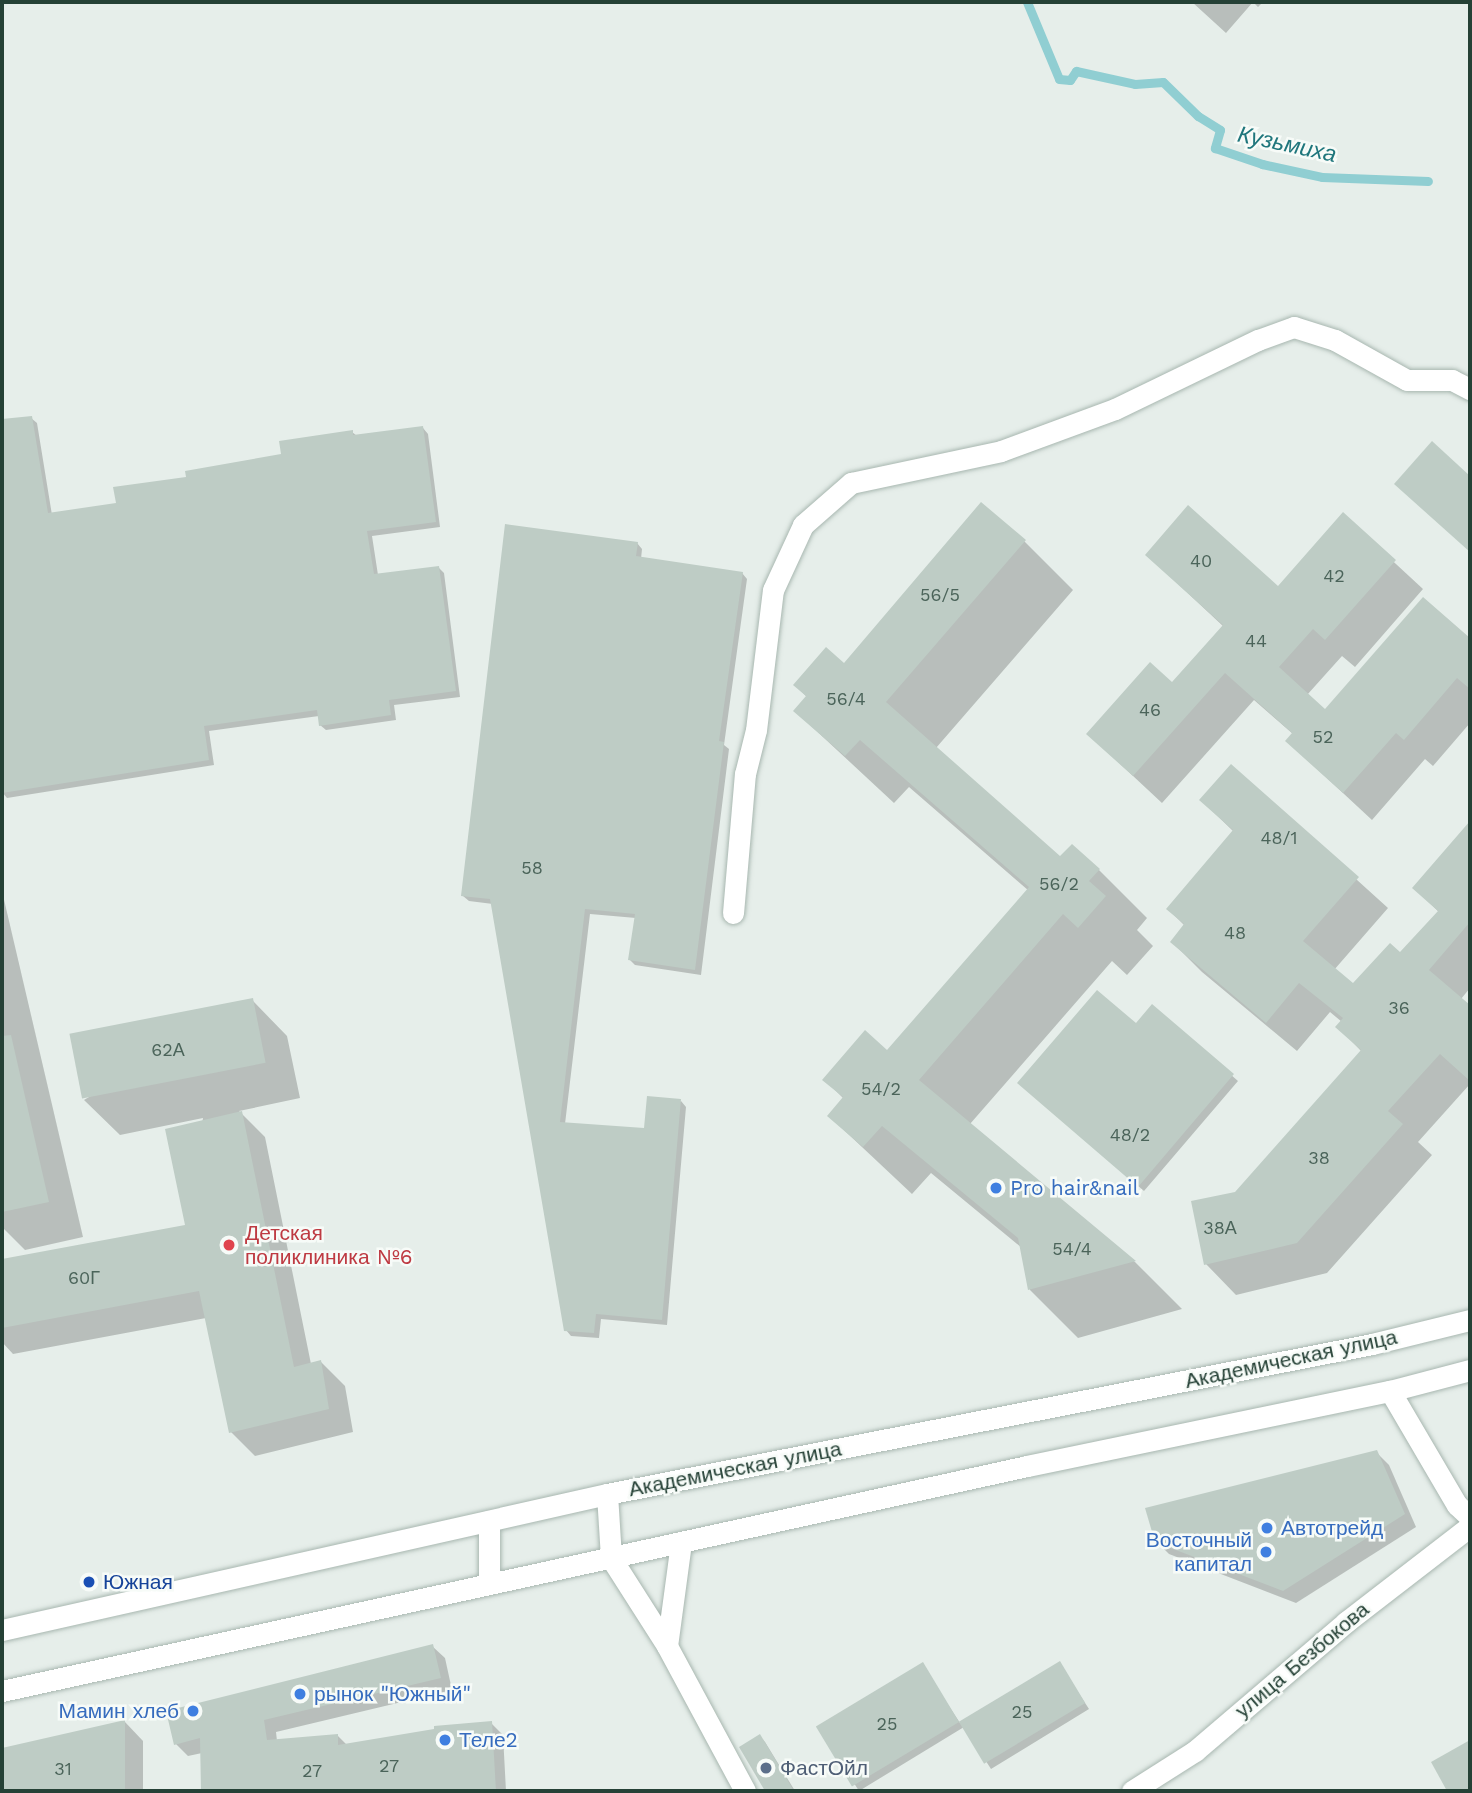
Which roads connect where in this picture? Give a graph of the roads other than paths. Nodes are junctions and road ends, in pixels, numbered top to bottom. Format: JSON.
{"nodes":[{"id":1,"x":1470,"y":390,"type":"edge"},
{"id":2,"x":733,"y":913,"type":"dead end"},
{"id":3,"x":1470,"y":1320,"type":"edge"},
{"id":4,"x":1470,"y":1370,"type":"edge"},
{"id":5,"x":1390,"y":1391,"type":"junction"},
{"id":6,"x":607,"y":1494,"type":"junction"},
{"id":7,"x":1470,"y":1517,"type":"edge"},
{"id":8,"x":489,"y":1521,"type":"junction"},
{"id":9,"x":1470,"y":1525,"type":"edge"},
{"id":10,"x":681,"y":1542,"type":"junction"},
{"id":11,"x":611,"y":1558,"type":"junction"},
{"id":12,"x":489,"y":1584,"type":"junction"},
{"id":13,"x":2,"y":1630,"type":"edge"},
{"id":14,"x":667,"y":1646,"type":"junction"},
{"id":15,"x":2,"y":1691,"type":"edge"},
{"id":16,"x":745,"y":1791,"type":"edge"},
{"id":17,"x":1132,"y":1791,"type":"edge"}],
"edges":[{"from":1,"to":2,"type":"main road"},
{"from":3,"to":6,"type":"main road","name":"Академическая улица"},
{"from":4,"to":5,"type":"main road"},
{"from":5,"to":7,"type":"main road"},
{"from":5,"to":10,"type":"main road"},
{"from":6,"to":8,"type":"main road","name":"Академическая улица"},
{"from":6,"to":11,"type":"main road"},
{"from":8,"to":12,"type":"main road"},
{"from":8,"to":13,"type":"main road","name":"Академическая улица"},
{"from":9,"to":17,"type":"main road","name":"улица Безбокова"},
{"from":10,"to":11,"type":"main road"},
{"from":10,"to":14,"type":"main road"},
{"from":11,"to":12,"type":"main road"},
{"from":11,"to":14,"type":"main road"},
{"from":12,"to":15,"type":"main road"},
{"from":14,"to":16,"type":"main road"}]}
